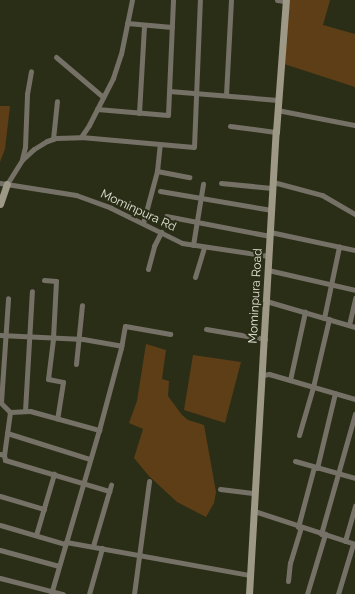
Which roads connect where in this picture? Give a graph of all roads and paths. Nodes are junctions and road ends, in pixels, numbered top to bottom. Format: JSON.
{"nodes":[{"id":1,"x":132,"y":0,"type":"edge"},
{"id":2,"x":173,"y":0,"type":"edge"},
{"id":3,"x":200,"y":0,"type":"edge"},
{"id":4,"x":231,"y":0,"type":"edge"},
{"id":5,"x":277,"y":0,"type":"edge"},
{"id":6,"x":286,"y":0,"type":"edge"},
{"id":7,"x":127,"y":23,"type":"junction"},
{"id":8,"x":144,"y":25,"type":"junction"},
{"id":9,"x":172,"y":27,"type":"junction"},
{"id":10,"x":56,"y":58,"type":"dead end"},
{"id":11,"x":31,"y":71,"type":"dead end"},
{"id":12,"x":169,"y":91,"type":"junction"},
{"id":13,"x":196,"y":92,"type":"junction"},
{"id":14,"x":226,"y":95,"type":"junction"},
{"id":15,"x":103,"y":97,"type":"junction"},
{"id":16,"x":278,"y":100,"type":"junction"},
{"id":17,"x":57,"y":101,"type":"dead end"},
{"id":18,"x":97,"y":109,"type":"junction"},
{"id":19,"x":277,"y":110,"type":"junction"},
{"id":20,"x":139,"y":113,"type":"junction"},
{"id":21,"x":355,"y":125,"type":"edge"},
{"id":22,"x":230,"y":126,"type":"dead end"},
{"id":23,"x":276,"y":132,"type":"junction"},
{"id":24,"x":81,"y":137,"type":"junction"},
{"id":25,"x":53,"y":139,"type":"junction"},
{"id":26,"x":160,"y":144,"type":"junction"},
{"id":27,"x":22,"y":160,"type":"junction"},
{"id":28,"x":157,"y":171,"type":"junction"},
{"id":29,"x":188,"y":177,"type":"dead end"},
{"id":30,"x":3,"y":183,"type":"edge"},
{"id":31,"x":221,"y":183,"type":"dead end"},
{"id":32,"x":203,"y":184,"type":"dead end"},
{"id":33,"x":273,"y":185,"type":"junction"},
{"id":34,"x":160,"y":191,"type":"dead end"},
{"id":35,"x":200,"y":198,"type":"junction"},
{"id":36,"x":0,"y":204,"type":"edge"},
{"id":37,"x":271,"y":210,"type":"junction"},
{"id":38,"x":355,"y":214,"type":"edge"},
{"id":39,"x":166,"y":216,"type":"dead end"},
{"id":40,"x":196,"y":223,"type":"junction"},
{"id":41,"x":143,"y":224,"type":"junction"},
{"id":42,"x":161,"y":232,"type":"junction"},
{"id":43,"x":270,"y":234,"type":"junction"},
{"id":44,"x":193,"y":245,"type":"junction"},
{"id":45,"x":204,"y":247,"type":"junction"},
{"id":46,"x":339,"y":247,"type":"junction"},
{"id":47,"x":355,"y":250,"type":"edge"},
{"id":48,"x":269,"y":256,"type":"junction"},
{"id":49,"x":148,"y":270,"type":"dead end"},
{"id":50,"x":268,"y":270,"type":"junction"},
{"id":51,"x":195,"y":277,"type":"dead end"},
{"id":52,"x":44,"y":280,"type":"dead end"},
{"id":53,"x":331,"y":284,"type":"junction"},
{"id":54,"x":355,"y":290,"type":"edge"},
{"id":55,"x":32,"y":291,"type":"dead end"},
{"id":56,"x":8,"y":298,"type":"dead end"},
{"id":57,"x":355,"y":298,"type":"edge"},
{"id":58,"x":266,"y":302,"type":"junction"},
{"id":59,"x":82,"y":305,"type":"dead end"},
{"id":60,"x":305,"y":312,"type":"junction"},
{"id":61,"x":327,"y":319,"type":"junction"},
{"id":62,"x":352,"y":326,"type":"edge"},
{"id":63,"x":206,"y":329,"type":"dead end"},
{"id":64,"x":170,"y":334,"type":"dead end"},
{"id":65,"x":3,"y":336,"type":"edge"},
{"id":66,"x":29,"y":337,"type":"junction"},
{"id":67,"x":53,"y":339,"type":"junction"},
{"id":68,"x":78,"y":339,"type":"junction"},
{"id":69,"x":265,"y":339,"type":"junction"},
{"id":70,"x":121,"y":346,"type":"junction"},
{"id":71,"x":76,"y":364,"type":"dead end"},
{"id":72,"x":263,"y":375,"type":"junction"},
{"id":73,"x":290,"y":380,"type":"junction"},
{"id":74,"x":313,"y":387,"type":"junction"},
{"id":75,"x":335,"y":393,"type":"junction"},
{"id":76,"x":355,"y":400,"type":"edge"},
{"id":77,"x":1,"y":402,"type":"edge"},
{"id":78,"x":10,"y":412,"type":"junction"},
{"id":79,"x":25,"y":412,"type":"junction"},
{"id":80,"x":355,"y":414,"type":"edge"},
{"id":81,"x":57,"y":419,"type":"junction"},
{"id":82,"x":99,"y":430,"type":"junction"},
{"id":83,"x":7,"y":433,"type":"junction"},
{"id":84,"x":299,"y":435,"type":"dead end"},
{"id":85,"x":2,"y":454,"type":"edge"},
{"id":86,"x":90,"y":459,"type":"junction"},
{"id":87,"x":295,"y":461,"type":"dead end"},
{"id":88,"x":316,"y":468,"type":"junction"},
{"id":89,"x":338,"y":473,"type":"junction"},
{"id":90,"x":54,"y":474,"type":"junction"},
{"id":91,"x":355,"y":478,"type":"edge"},
{"id":92,"x":149,"y":481,"type":"dead end"},
{"id":93,"x":83,"y":483,"type":"junction"},
{"id":94,"x":111,"y":484,"type":"dead end"},
{"id":95,"x":220,"y":488,"type":"dead end"},
{"id":96,"x":109,"y":490,"type":"junction"},
{"id":97,"x":255,"y":492,"type":"junction"},
{"id":98,"x":0,"y":496,"type":"edge"},
{"id":99,"x":355,"y":505,"type":"edge"},
{"id":100,"x":44,"y":508,"type":"junction"},
{"id":101,"x":254,"y":511,"type":"junction"},
{"id":102,"x":0,"y":525,"type":"edge"},
{"id":103,"x":300,"y":527,"type":"junction"},
{"id":104,"x":323,"y":534,"type":"junction"},
{"id":105,"x":36,"y":535,"type":"junction"},
{"id":106,"x":345,"y":541,"type":"junction"},
{"id":107,"x":66,"y":543,"type":"junction"},
{"id":108,"x":354,"y":544,"type":"edge"},
{"id":109,"x":92,"y":546,"type":"junction"},
{"id":110,"x":102,"y":548,"type":"junction"},
{"id":111,"x":0,"y":550,"type":"edge"},
{"id":112,"x":138,"y":554,"type":"junction"},
{"id":113,"x":59,"y":566,"type":"junction"},
{"id":114,"x":250,"y":575,"type":"junction"},
{"id":115,"x":0,"y":578,"type":"edge"},
{"id":116,"x":288,"y":581,"type":"dead end"},
{"id":117,"x":51,"y":592,"type":"edge"},
{"id":118,"x":63,"y":594,"type":"edge"},
{"id":119,"x":89,"y":594,"type":"edge"},
{"id":120,"x":134,"y":594,"type":"edge"},
{"id":121,"x":249,"y":594,"type":"edge"},
{"id":122,"x":307,"y":594,"type":"edge"},
{"id":123,"x":338,"y":594,"type":"edge"}],
"edges":[{"from":1,"to":7,"type":"street"},
{"from":2,"to":9,"type":"street"},
{"from":3,"to":13,"type":"street"},
{"from":4,"to":14,"type":"street"},
{"from":5,"to":6,"type":"street"},
{"from":6,"to":16,"type":"main road","name":"Mominpura Road"},
{"from":7,"to":8,"type":"street"},
{"from":7,"to":15,"type":"street"},
{"from":8,"to":9,"type":"street"},
{"from":8,"to":20,"type":"street"},
{"from":9,"to":12,"type":"street"},
{"from":10,"to":15,"type":"street"},
{"from":11,"to":27,"type":"street"},
{"from":12,"to":13,"type":"street"},
{"from":12,"to":20,"type":"street"},
{"from":13,"to":14,"type":"street"},
{"from":13,"to":26,"type":"street"},
{"from":14,"to":16,"type":"street"},
{"from":15,"to":18,"type":"street"},
{"from":16,"to":19,"type":"main road","name":"Mominpura Road"},
{"from":17,"to":25,"type":"street"},
{"from":18,"to":20,"type":"street"},
{"from":18,"to":24,"type":"street"},
{"from":19,"to":21,"type":"street"},
{"from":19,"to":23,"type":"main road","name":"Mominpura Road"},
{"from":22,"to":23,"type":"street"},
{"from":23,"to":33,"type":"main road","name":"Mominpura Road"},
{"from":24,"to":25,"type":"street"},
{"from":24,"to":26,"type":"street"},
{"from":25,"to":27,"type":"street"},
{"from":26,"to":28,"type":"street"},
{"from":27,"to":30,"type":"street"},
{"from":28,"to":29,"type":"street"},
{"from":28,"to":41,"type":"street"},
{"from":30,"to":36,"type":"main road"},
{"from":30,"to":41,"type":"street","name":"Mominpura Rd"},
{"from":31,"to":33,"type":"street"},
{"from":32,"to":35,"type":"street"},
{"from":33,"to":37,"type":"main road","name":"Mominpura Road"},
{"from":33,"to":38,"type":"street"},
{"from":34,"to":35,"type":"street"},
{"from":35,"to":37,"type":"street"},
{"from":35,"to":40,"type":"street"},
{"from":37,"to":43,"type":"main road","name":"Mominpura Road"},
{"from":39,"to":40,"type":"street"},
{"from":40,"to":43,"type":"street"},
{"from":40,"to":44,"type":"street"},
{"from":41,"to":42,"type":"street","name":"Mominpura Rd"},
{"from":42,"to":44,"type":"street","name":"Mominpura Rd"},
{"from":42,"to":49,"type":"street"},
{"from":43,"to":46,"type":"street"},
{"from":43,"to":48,"type":"main road","name":"Mominpura Road"},
{"from":44,"to":45,"type":"street","name":"Mominpura Rd"},
{"from":45,"to":48,"type":"street","name":"Mominpura Rd"},
{"from":45,"to":51,"type":"street"},
{"from":46,"to":47,"type":"street"},
{"from":46,"to":53,"type":"street"},
{"from":48,"to":50,"type":"main road","name":"Mominpura Road"},
{"from":50,"to":53,"type":"street"},
{"from":50,"to":58,"type":"main road","name":"Mominpura Road"},
{"from":52,"to":67,"type":"street"},
{"from":53,"to":54,"type":"street"},
{"from":53,"to":61,"type":"street"},
{"from":55,"to":66,"type":"street"},
{"from":56,"to":65,"type":"street"},
{"from":57,"to":62,"type":"street"},
{"from":58,"to":60,"type":"street"},
{"from":58,"to":69,"type":"main road","name":"Mominpura Road"},
{"from":59,"to":68,"type":"street"},
{"from":60,"to":61,"type":"street"},
{"from":60,"to":73,"type":"street"},
{"from":61,"to":62,"type":"street"},
{"from":61,"to":74,"type":"street"},
{"from":63,"to":69,"type":"street"},
{"from":64,"to":70,"type":"street"},
{"from":65,"to":66,"type":"street"},
{"from":65,"to":77,"type":"street"},
{"from":66,"to":67,"type":"street"},
{"from":66,"to":79,"type":"street"},
{"from":67,"to":68,"type":"street"},
{"from":67,"to":81,"type":"street"},
{"from":68,"to":70,"type":"street"},
{"from":68,"to":71,"type":"street"},
{"from":69,"to":72,"type":"main road","name":"Mominpura Road"},
{"from":70,"to":82,"type":"street"},
{"from":72,"to":73,"type":"street"},
{"from":72,"to":97,"type":"main road","name":"Mominpura Road"},
{"from":73,"to":74,"type":"street"},
{"from":74,"to":75,"type":"street"},
{"from":74,"to":84,"type":"street"},
{"from":75,"to":76,"type":"street"},
{"from":75,"to":88,"type":"street"},
{"from":77,"to":78,"type":"street"},
{"from":78,"to":79,"type":"street"},
{"from":78,"to":83,"type":"street"},
{"from":79,"to":81,"type":"street"},
{"from":80,"to":89,"type":"street"},
{"from":81,"to":82,"type":"street"},
{"from":82,"to":86,"type":"street"},
{"from":83,"to":85,"type":"street"},
{"from":83,"to":86,"type":"street"},
{"from":85,"to":90,"type":"street"},
{"from":86,"to":93,"type":"street"},
{"from":87,"to":88,"type":"street"},
{"from":88,"to":89,"type":"street"},
{"from":88,"to":103,"type":"street"},
{"from":89,"to":91,"type":"street"},
{"from":89,"to":104,"type":"street"},
{"from":90,"to":93,"type":"street"},
{"from":90,"to":100,"type":"street"},
{"from":92,"to":112,"type":"street"},
{"from":93,"to":96,"type":"street"},
{"from":93,"to":107,"type":"street"},
{"from":94,"to":96,"type":"street"},
{"from":95,"to":97,"type":"street"},
{"from":96,"to":109,"type":"street"},
{"from":97,"to":101,"type":"main road","name":"Mominpura Road"},
{"from":98,"to":100,"type":"street"},
{"from":99,"to":106,"type":"street"},
{"from":100,"to":105,"type":"street"},
{"from":101,"to":103,"type":"street"},
{"from":101,"to":114,"type":"main road","name":"Mominpura Road"},
{"from":102,"to":105,"type":"street"},
{"from":103,"to":104,"type":"street"},
{"from":103,"to":116,"type":"street"},
{"from":104,"to":106,"type":"street"},
{"from":104,"to":122,"type":"street"},
{"from":105,"to":107,"type":"street"},
{"from":106,"to":108,"type":"street"},
{"from":107,"to":109,"type":"street"},
{"from":107,"to":113,"type":"street"},
{"from":108,"to":123,"type":"street"},
{"from":109,"to":110,"type":"street"},
{"from":110,"to":112,"type":"street"},
{"from":110,"to":119,"type":"street"},
{"from":111,"to":113,"type":"street"},
{"from":112,"to":114,"type":"street"},
{"from":112,"to":120,"type":"street"},
{"from":113,"to":117,"type":"street"},
{"from":114,"to":121,"type":"main road","name":"Mominpura Road"},
{"from":115,"to":117,"type":"street"},
{"from":117,"to":118,"type":"street"}]}
